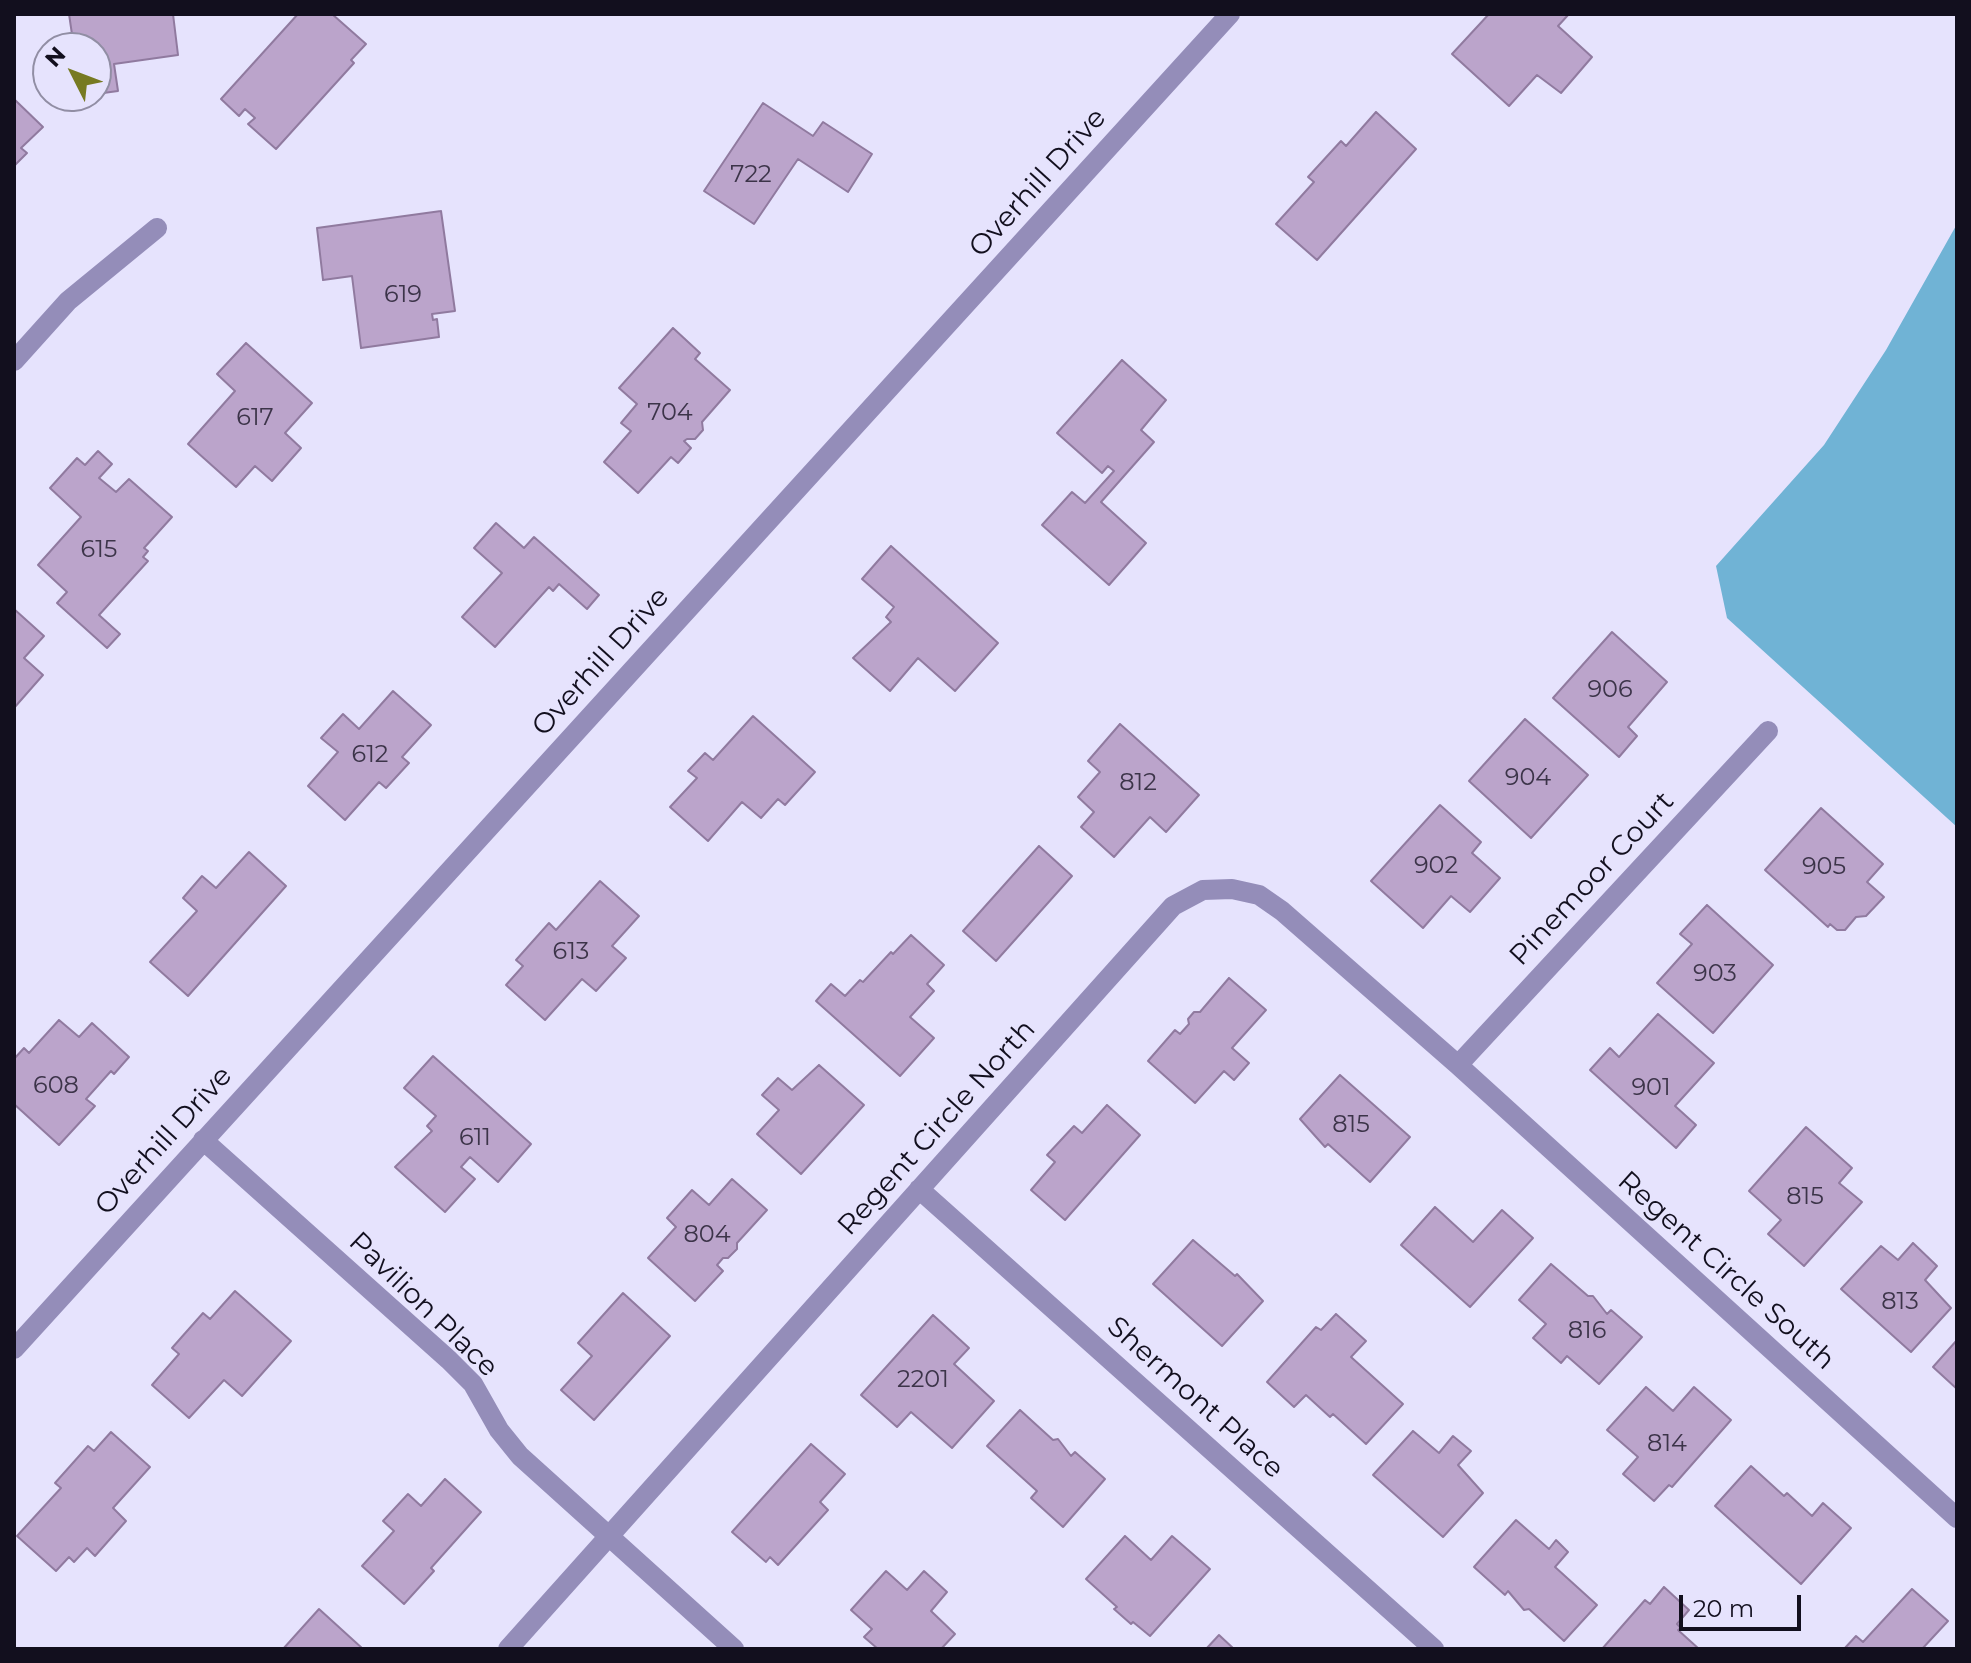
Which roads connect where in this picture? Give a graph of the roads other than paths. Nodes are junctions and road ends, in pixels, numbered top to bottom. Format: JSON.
{"nodes":[{"id":1,"x":1230,"y":14,"type":"edge"},
{"id":2,"x":157,"y":228,"type":"dead end"},
{"id":3,"x":14,"y":361,"type":"edge"},
{"id":4,"x":1768,"y":731,"type":"dead end"},
{"id":5,"x":1458,"y":1065,"type":"junction"},
{"id":6,"x":203,"y":1140,"type":"junction"},
{"id":7,"x":919,"y":1189,"type":"junction"},
{"id":8,"x":14,"y":1349,"type":"edge"},
{"id":9,"x":1957,"y":1518,"type":"edge"},
{"id":10,"x":609,"y":1537,"type":"junction"},
{"id":11,"x":508,"y":1649,"type":"edge"},
{"id":12,"x":734,"y":1649,"type":"edge"},
{"id":13,"x":1434,"y":1649,"type":"edge"}],
"edges":[{"from":1,"to":6,"type":"street","name":"Overhill Drive"},
{"from":2,"to":3,"type":"street"},
{"from":4,"to":5,"type":"street","name":"Pinemoor Court"},
{"from":5,"to":7,"type":"street","name":"Regent Circle North"},
{"from":5,"to":9,"type":"street","name":"Regent Circle South"},
{"from":6,"to":8,"type":"street","name":"Overhill Drive"},
{"from":6,"to":10,"type":"street","name":"Pavilion Place"},
{"from":7,"to":10,"type":"street","name":"Regent Circle North"},
{"from":7,"to":13,"type":"street","name":"Shermont Place"},
{"from":10,"to":11,"type":"street","name":"Regent Circle North"},
{"from":10,"to":12,"type":"street","name":"Pavilion Place"}]}
